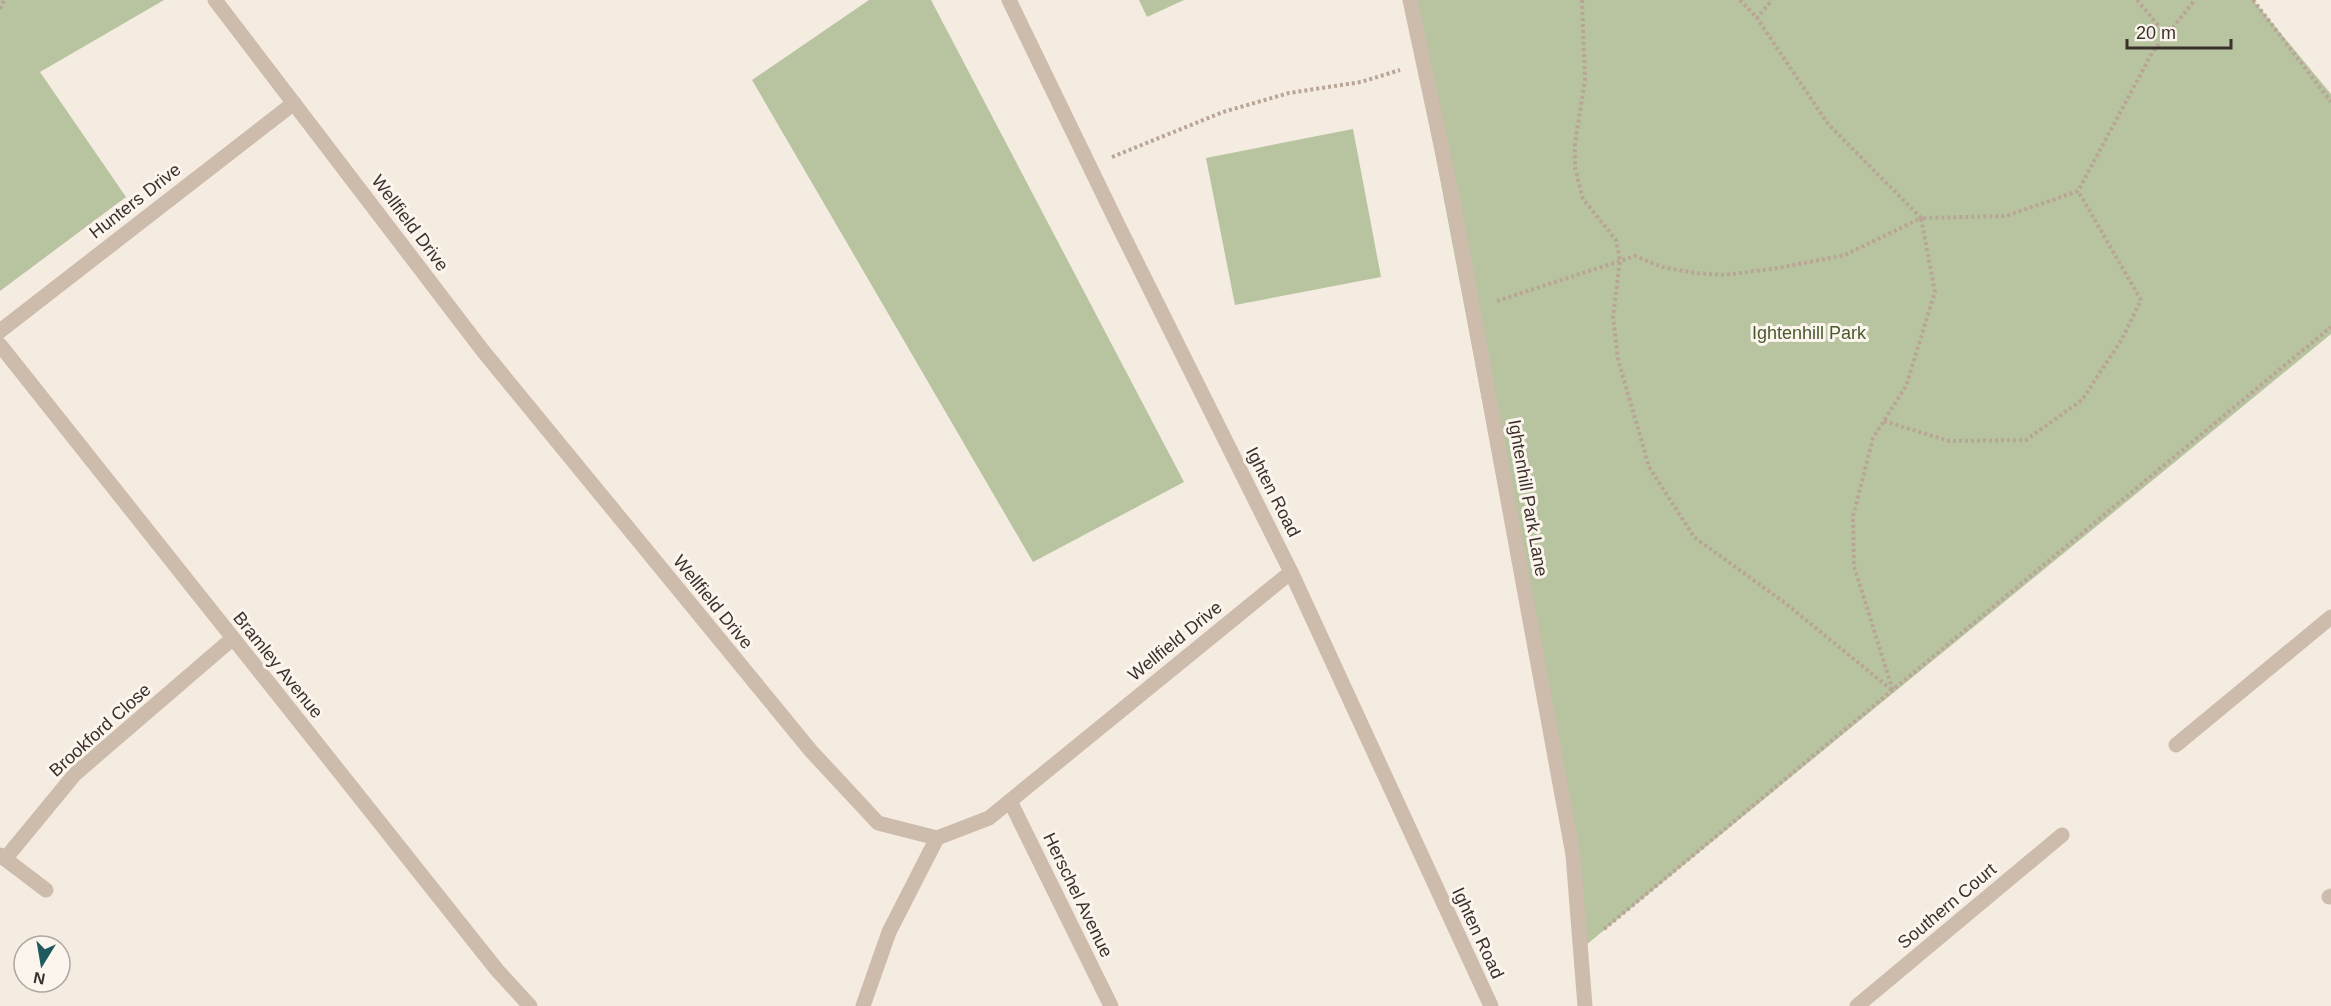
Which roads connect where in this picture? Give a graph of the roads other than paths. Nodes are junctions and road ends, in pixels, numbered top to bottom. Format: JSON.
{"nodes":[{"id":1,"x":215,"y":0,"type":"edge"},
{"id":2,"x":1009,"y":0,"type":"edge"},
{"id":3,"x":1410,"y":0,"type":"edge"},
{"id":4,"x":294,"y":103,"type":"junction"},
{"id":5,"x":0,"y":330,"type":"edge"},
{"id":6,"x":0,"y":345,"type":"edge"},
{"id":7,"x":1292,"y":572,"type":"junction"},
{"id":8,"x":2331,"y":617,"type":"edge"},
{"id":9,"x":232,"y":639,"type":"junction"},
{"id":10,"x":2176,"y":745,"type":"dead end"},
{"id":11,"x":1010,"y":801,"type":"junction"},
{"id":12,"x":2062,"y":835,"type":"dead end"},
{"id":13,"x":938,"y":838,"type":"junction"},
{"id":14,"x":3,"y":857,"type":"edge"},
{"id":15,"x":46,"y":890,"type":"dead end"},
{"id":16,"x":530,"y":1006,"type":"edge"},
{"id":17,"x":863,"y":1006,"type":"edge"},
{"id":18,"x":1111,"y":1006,"type":"edge"},
{"id":19,"x":1491,"y":1006,"type":"edge"},
{"id":20,"x":1585,"y":1006,"type":"edge"},
{"id":21,"x":1857,"y":1006,"type":"edge"}],
"edges":[{"from":1,"to":4,"type":"street","name":"Wellfield Drive"},
{"from":2,"to":7,"type":"street","name":"Ighten Road"},
{"from":3,"to":20,"type":"street","name":"Ightenhill Park Lane"},
{"from":4,"to":5,"type":"street","name":"Hunters Drive"},
{"from":4,"to":13,"type":"street","name":"Wellfield Drive"},
{"from":6,"to":9,"type":"street","name":"Bramley Avenue"},
{"from":7,"to":11,"type":"street","name":"Wellfield Drive"},
{"from":7,"to":19,"type":"street","name":"Ighten Road"},
{"from":8,"to":10,"type":"street"},
{"from":9,"to":14,"type":"street","name":"Brookford Close"},
{"from":9,"to":16,"type":"street","name":"Bramley Avenue"},
{"from":11,"to":13,"type":"street","name":"Wellfield Drive"},
{"from":11,"to":18,"type":"street","name":"Herschel Avenue"},
{"from":12,"to":21,"type":"street","name":"Southern Court"},
{"from":13,"to":17,"type":"street"},
{"from":14,"to":15,"type":"street"}]}
